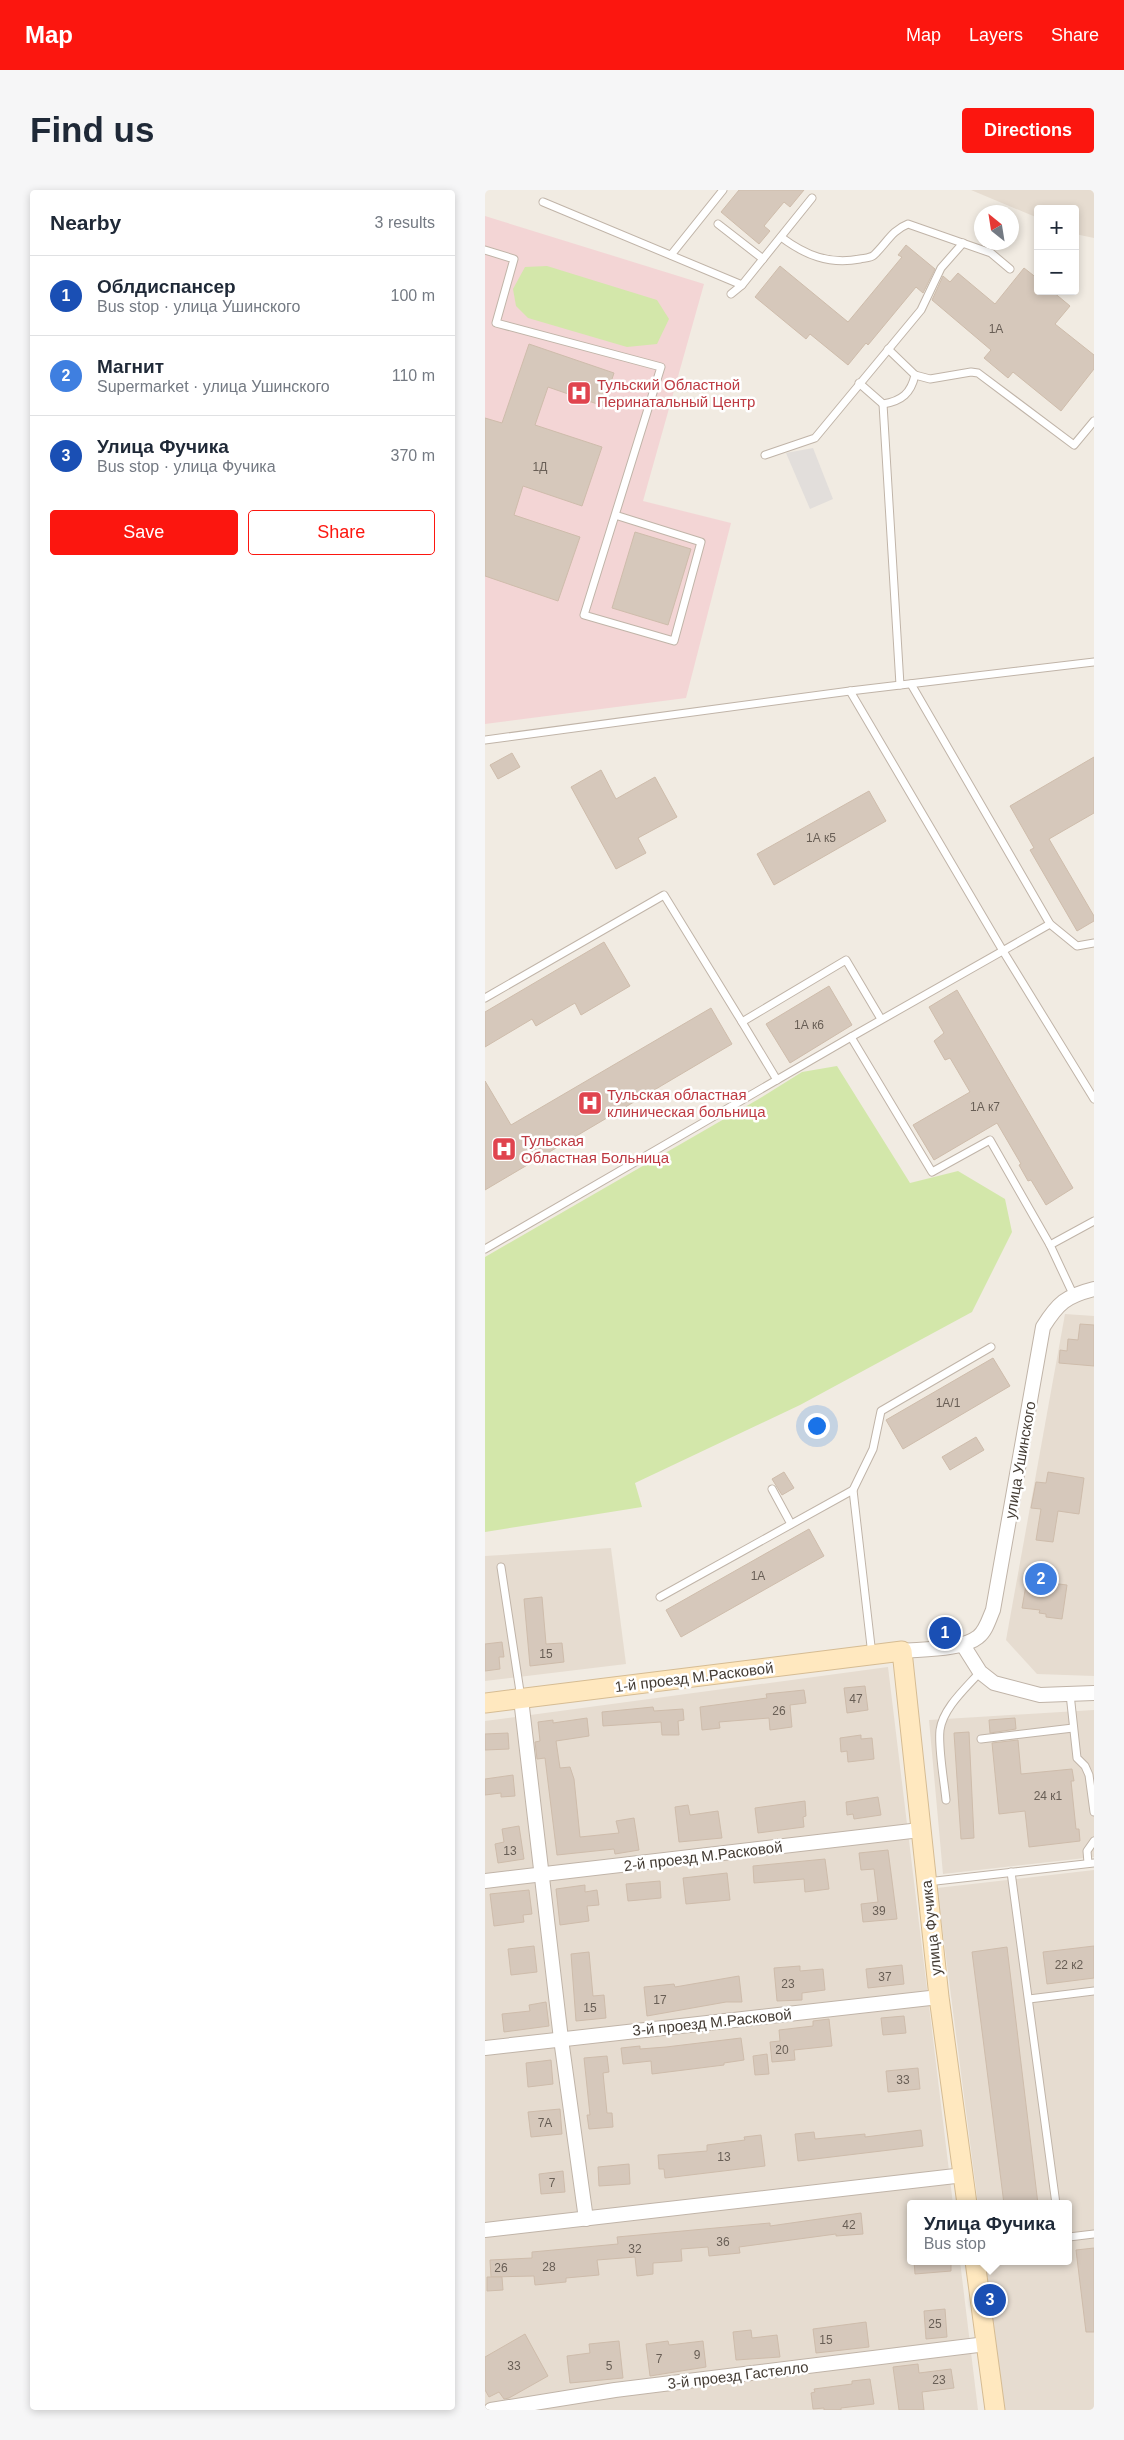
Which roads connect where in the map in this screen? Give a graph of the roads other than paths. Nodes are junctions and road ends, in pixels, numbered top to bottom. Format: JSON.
{"nodes":[{"id":1,"x":723,"y":190,"type":"edge"},
{"id":2,"x":813,"y":198,"type":"dead end"},
{"id":3,"x":543,"y":202,"type":"dead end"},
{"id":4,"x":718,"y":224,"type":"dead end"},
{"id":5,"x":781,"y":237,"type":"junction"},
{"id":6,"x":963,"y":243,"type":"junction"},
{"id":7,"x":485,"y":250,"type":"edge"},
{"id":8,"x":671,"y":255,"type":"junction"},
{"id":9,"x":763,"y":259,"type":"junction"},
{"id":10,"x":1010,"y":269,"type":"dead end"},
{"id":11,"x":742,"y":284,"type":"junction"},
{"id":12,"x":731,"y":294,"type":"dead end"},
{"id":13,"x":888,"y":349,"type":"junction"},
{"id":14,"x":915,"y":375,"type":"junction"},
{"id":15,"x":859,"y":383,"type":"junction"},
{"id":16,"x":883,"y":404,"type":"junction"},
{"id":17,"x":1094,"y":421,"type":"edge"},
{"id":18,"x":765,"y":455,"type":"dead end"},
{"id":19,"x":615,"y":515,"type":"junction"},
{"id":20,"x":1094,"y":662,"type":"edge"},
{"id":21,"x":911,"y":684,"type":"junction"},
{"id":22,"x":900,"y":685,"type":"junction"},
{"id":23,"x":850,"y":691,"type":"junction"},
{"id":24,"x":485,"y":740,"type":"edge"},
{"id":25,"x":1050,"y":924,"type":"junction"},
{"id":26,"x":1094,"y":943,"type":"edge"},
{"id":27,"x":1003,"y":951,"type":"junction"},
{"id":28,"x":485,"y":998,"type":"edge"},
{"id":29,"x":881,"y":1019,"type":"junction"},
{"id":30,"x":742,"y":1022,"type":"junction"},
{"id":31,"x":851,"y":1037,"type":"junction"},
{"id":32,"x":777,"y":1080,"type":"junction"},
{"id":33,"x":1094,"y":1099,"type":"edge"},
{"id":34,"x":1094,"y":1221,"type":"edge"},
{"id":35,"x":1050,"y":1245,"type":"junction"},
{"id":36,"x":485,"y":1250,"type":"edge"},
{"id":37,"x":1094,"y":1278,"type":"edge"},
{"id":38,"x":1094,"y":1289,"type":"edge"},
{"id":39,"x":1073,"y":1294,"type":"junction"},
{"id":40,"x":991,"y":1347,"type":"dead end"},
{"id":41,"x":772,"y":1489,"type":"dead end"},
{"id":42,"x":853,"y":1490,"type":"junction"},
{"id":43,"x":791,"y":1524,"type":"junction"},
{"id":44,"x":501,"y":1567,"type":"dead end"},
{"id":45,"x":659,"y":1597,"type":"dead end"},
{"id":46,"x":963,"y":1645,"type":"junction"},
{"id":47,"x":902,"y":1651,"type":"junction"},
{"id":48,"x":872,"y":1655,"type":"junction"},
{"id":49,"x":980,"y":1672,"type":"junction"},
{"id":50,"x":1094,"y":1693,"type":"edge"},
{"id":51,"x":1070,"y":1694,"type":"junction"},
{"id":52,"x":521,"y":1699,"type":"junction"},
{"id":53,"x":485,"y":1703,"type":"edge"},
{"id":54,"x":1073,"y":1728,"type":"junction"},
{"id":55,"x":981,"y":1739,"type":"dead end"},
{"id":56,"x":946,"y":1800,"type":"dead end"},
{"id":57,"x":1094,"y":1812,"type":"edge"},
{"id":58,"x":920,"y":1830,"type":"junction"},
{"id":59,"x":1094,"y":1841,"type":"edge"},
{"id":60,"x":1091,"y":1863,"type":"edge"},
{"id":61,"x":1011,"y":1872,"type":"junction"},
{"id":62,"x":542,"y":1874,"type":"junction"},
{"id":63,"x":485,"y":1881,"type":"edge"},
{"id":64,"x":926,"y":1882,"type":"junction"},
{"id":65,"x":1094,"y":1991,"type":"edge"},
{"id":66,"x":939,"y":1997,"type":"junction"},
{"id":67,"x":1029,"y":1999,"type":"junction"},
{"id":68,"x":561,"y":2039,"type":"junction"},
{"id":69,"x":485,"y":2048,"type":"edge"},
{"id":70,"x":963,"y":2175,"type":"junction"},
{"id":71,"x":966,"y":2200,"type":"edge"},
{"id":72,"x":1055,"y":2200,"type":"edge"},
{"id":73,"x":586,"y":2219,"type":"junction"},
{"id":74,"x":485,"y":2230,"type":"edge"},
{"id":75,"x":1094,"y":2234,"type":"edge"},
{"id":76,"x":1072,"y":2237,"type":"edge"},
{"id":77,"x":976,"y":2265,"type":"edge"},
{"id":78,"x":986,"y":2344,"type":"junction"},
{"id":79,"x":491,"y":2410,"type":"edge"},
{"id":80,"x":995,"y":2410,"type":"edge"}],
"edges":[{"from":1,"to":8,"type":"lane"},
{"from":2,"to":5,"type":"lane"},
{"from":3,"to":8,"type":"lane"},
{"from":4,"to":9,"type":"lane"},
{"from":5,"to":6,"type":"lane"},
{"from":5,"to":9,"type":"lane"},
{"from":6,"to":10,"type":"lane"},
{"from":6,"to":13,"type":"lane"},
{"from":7,"to":19,"type":"lane"},
{"from":8,"to":11,"type":"lane"},
{"from":9,"to":11,"type":"lane"},
{"from":11,"to":12,"type":"lane"},
{"from":13,"to":14,"type":"lane"},
{"from":13,"to":15,"type":"lane"},
{"from":14,"to":16,"type":"lane"},
{"from":14,"to":17,"type":"lane"},
{"from":15,"to":16,"type":"lane"},
{"from":15,"to":18,"type":"lane"},
{"from":16,"to":22,"type":"lane"},
{"from":19,"to":19,"type":"lane"},
{"from":20,"to":21,"type":"lane"},
{"from":21,"to":22,"type":"lane"},
{"from":21,"to":25,"type":"lane"},
{"from":22,"to":23,"type":"lane"},
{"from":23,"to":24,"type":"lane"},
{"from":23,"to":27,"type":"lane"},
{"from":25,"to":26,"type":"lane"},
{"from":25,"to":27,"type":"lane"},
{"from":27,"to":29,"type":"lane"},
{"from":27,"to":33,"type":"lane"},
{"from":28,"to":30,"type":"lane"},
{"from":29,"to":30,"type":"lane"},
{"from":29,"to":31,"type":"lane"},
{"from":30,"to":32,"type":"lane"},
{"from":31,"to":32,"type":"lane"},
{"from":31,"to":35,"type":"lane"},
{"from":32,"to":36,"type":"lane"},
{"from":34,"to":35,"type":"lane"},
{"from":35,"to":39,"type":"lane"},
{"from":37,"to":39,"type":"street"},
{"from":38,"to":39,"type":"street","name":"улица Ушинского"},
{"from":39,"to":46,"type":"street","name":"улица Ушинского"},
{"from":40,"to":42,"type":"lane"},
{"from":41,"to":43,"type":"lane"},
{"from":42,"to":43,"type":"lane"},
{"from":42,"to":48,"type":"lane"},
{"from":43,"to":45,"type":"lane"},
{"from":44,"to":52,"type":"lane"},
{"from":46,"to":47,"type":"street","name":"улица Ушинского"},
{"from":46,"to":49,"type":"street"},
{"from":47,"to":48,"type":"street","name":"1-й проезд М.Расковой"},
{"from":47,"to":58,"type":"street","name":"улица Фучика"},
{"from":48,"to":52,"type":"street","name":"1-й проезд М.Расковой"},
{"from":49,"to":51,"type":"street"},
{"from":49,"to":56,"type":"lane"},
{"from":50,"to":51,"type":"street"},
{"from":51,"to":54,"type":"lane"},
{"from":52,"to":53,"type":"street","name":"1-й проезд М.Расковой"},
{"from":52,"to":62,"type":"street"},
{"from":54,"to":55,"type":"lane"},
{"from":54,"to":57,"type":"lane"},
{"from":58,"to":62,"type":"street","name":"2-й проезд М.Расковой"},
{"from":58,"to":64,"type":"street","name":"улица Фучика"},
{"from":59,"to":60,"type":"lane"},
{"from":60,"to":61,"type":"lane"},
{"from":61,"to":64,"type":"lane"},
{"from":61,"to":67,"type":"lane"},
{"from":62,"to":63,"type":"street","name":"2-й проезд М.Расковой"},
{"from":62,"to":68,"type":"street"},
{"from":64,"to":66,"type":"street","name":"улица Фучика"},
{"from":65,"to":67,"type":"lane"},
{"from":66,"to":68,"type":"street","name":"3-й проезд М.Расковой"},
{"from":66,"to":70,"type":"street","name":"улица Фучика"},
{"from":67,"to":72,"type":"lane"},
{"from":68,"to":69,"type":"street","name":"3-й проезд М.Расковой"},
{"from":68,"to":73,"type":"street"},
{"from":70,"to":71,"type":"street","name":"улица Фучика"},
{"from":70,"to":73,"type":"street"},
{"from":73,"to":74,"type":"street"},
{"from":75,"to":76,"type":"lane"},
{"from":77,"to":78,"type":"street"},
{"from":78,"to":79,"type":"street","name":"3-й проезд Гастелло"},
{"from":78,"to":80,"type":"street"}]}
